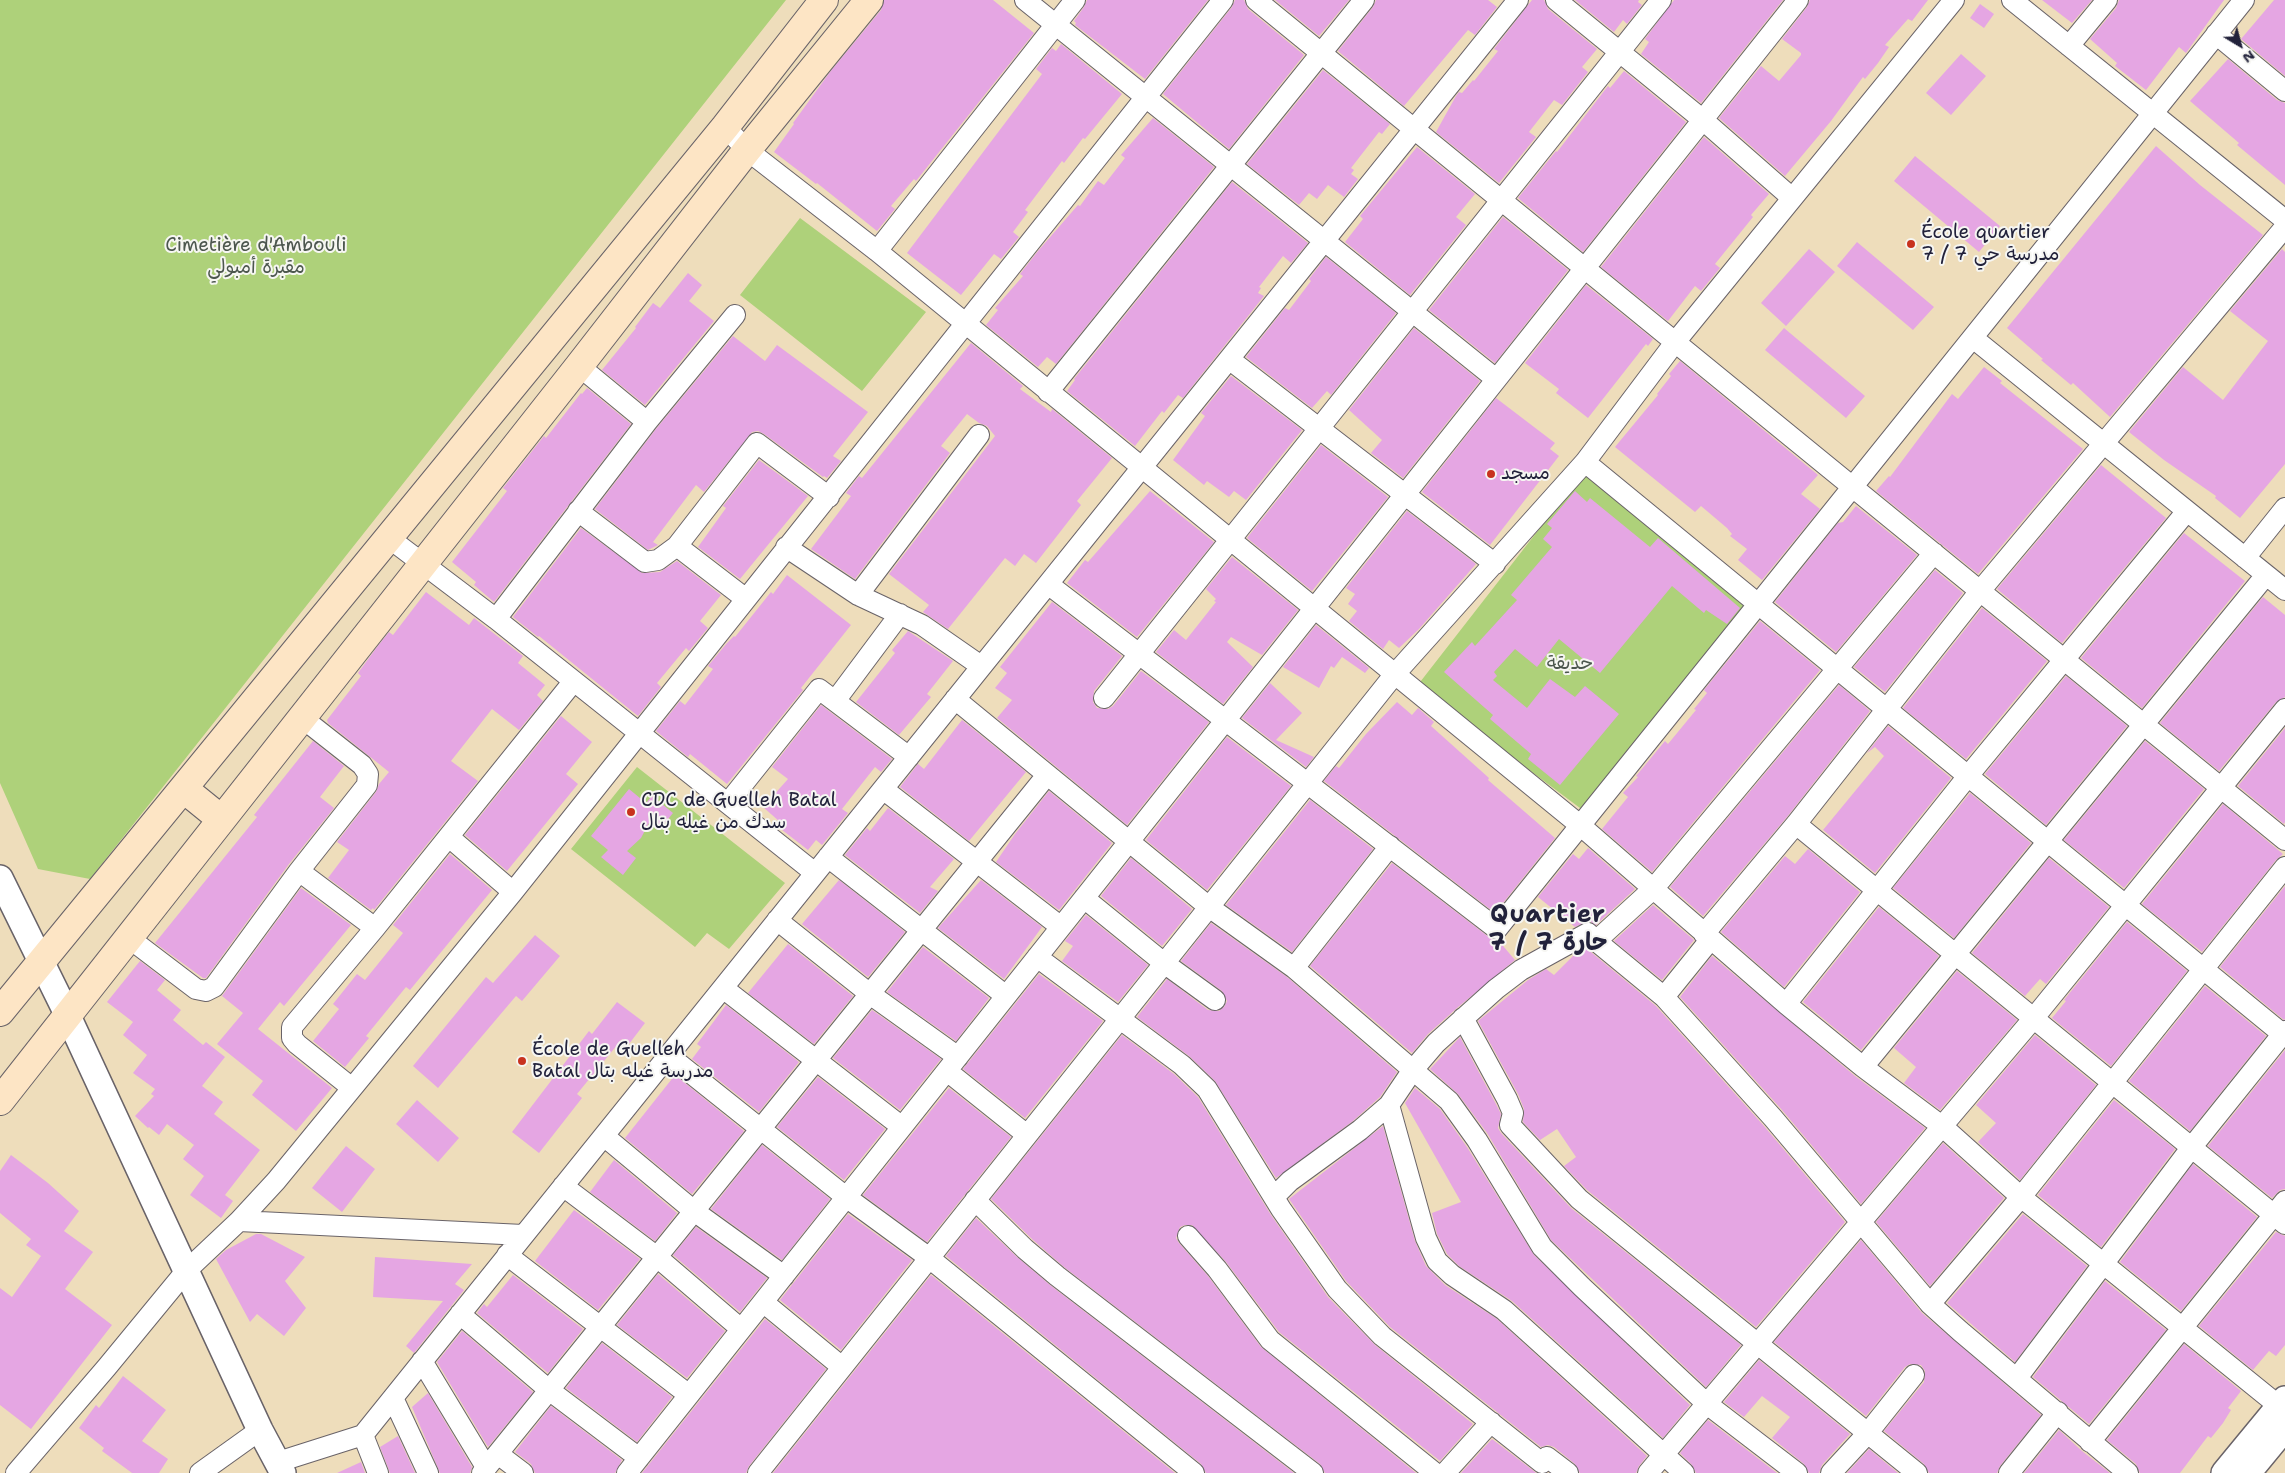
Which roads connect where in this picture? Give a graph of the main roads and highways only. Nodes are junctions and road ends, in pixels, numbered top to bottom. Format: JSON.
{"nodes":[{"id":1,"x":824,"y":0,"type":"edge"},
{"id":2,"x":869,"y":0,"type":"edge"},
{"id":3,"x":184,"y":789,"type":"junction"},
{"id":4,"x":221,"y":819,"type":"junction"},
{"id":5,"x":0,"y":1012,"type":"edge"},
{"id":6,"x":0,"y":1101,"type":"edge"}],
"edges":[{"from":1,"to":3,"type":"main road"},
{"from":2,"to":4,"type":"main road"},
{"from":3,"to":4,"type":"main road"},
{"from":3,"to":5,"type":"main road"},
{"from":4,"to":6,"type":"main road"}]}
